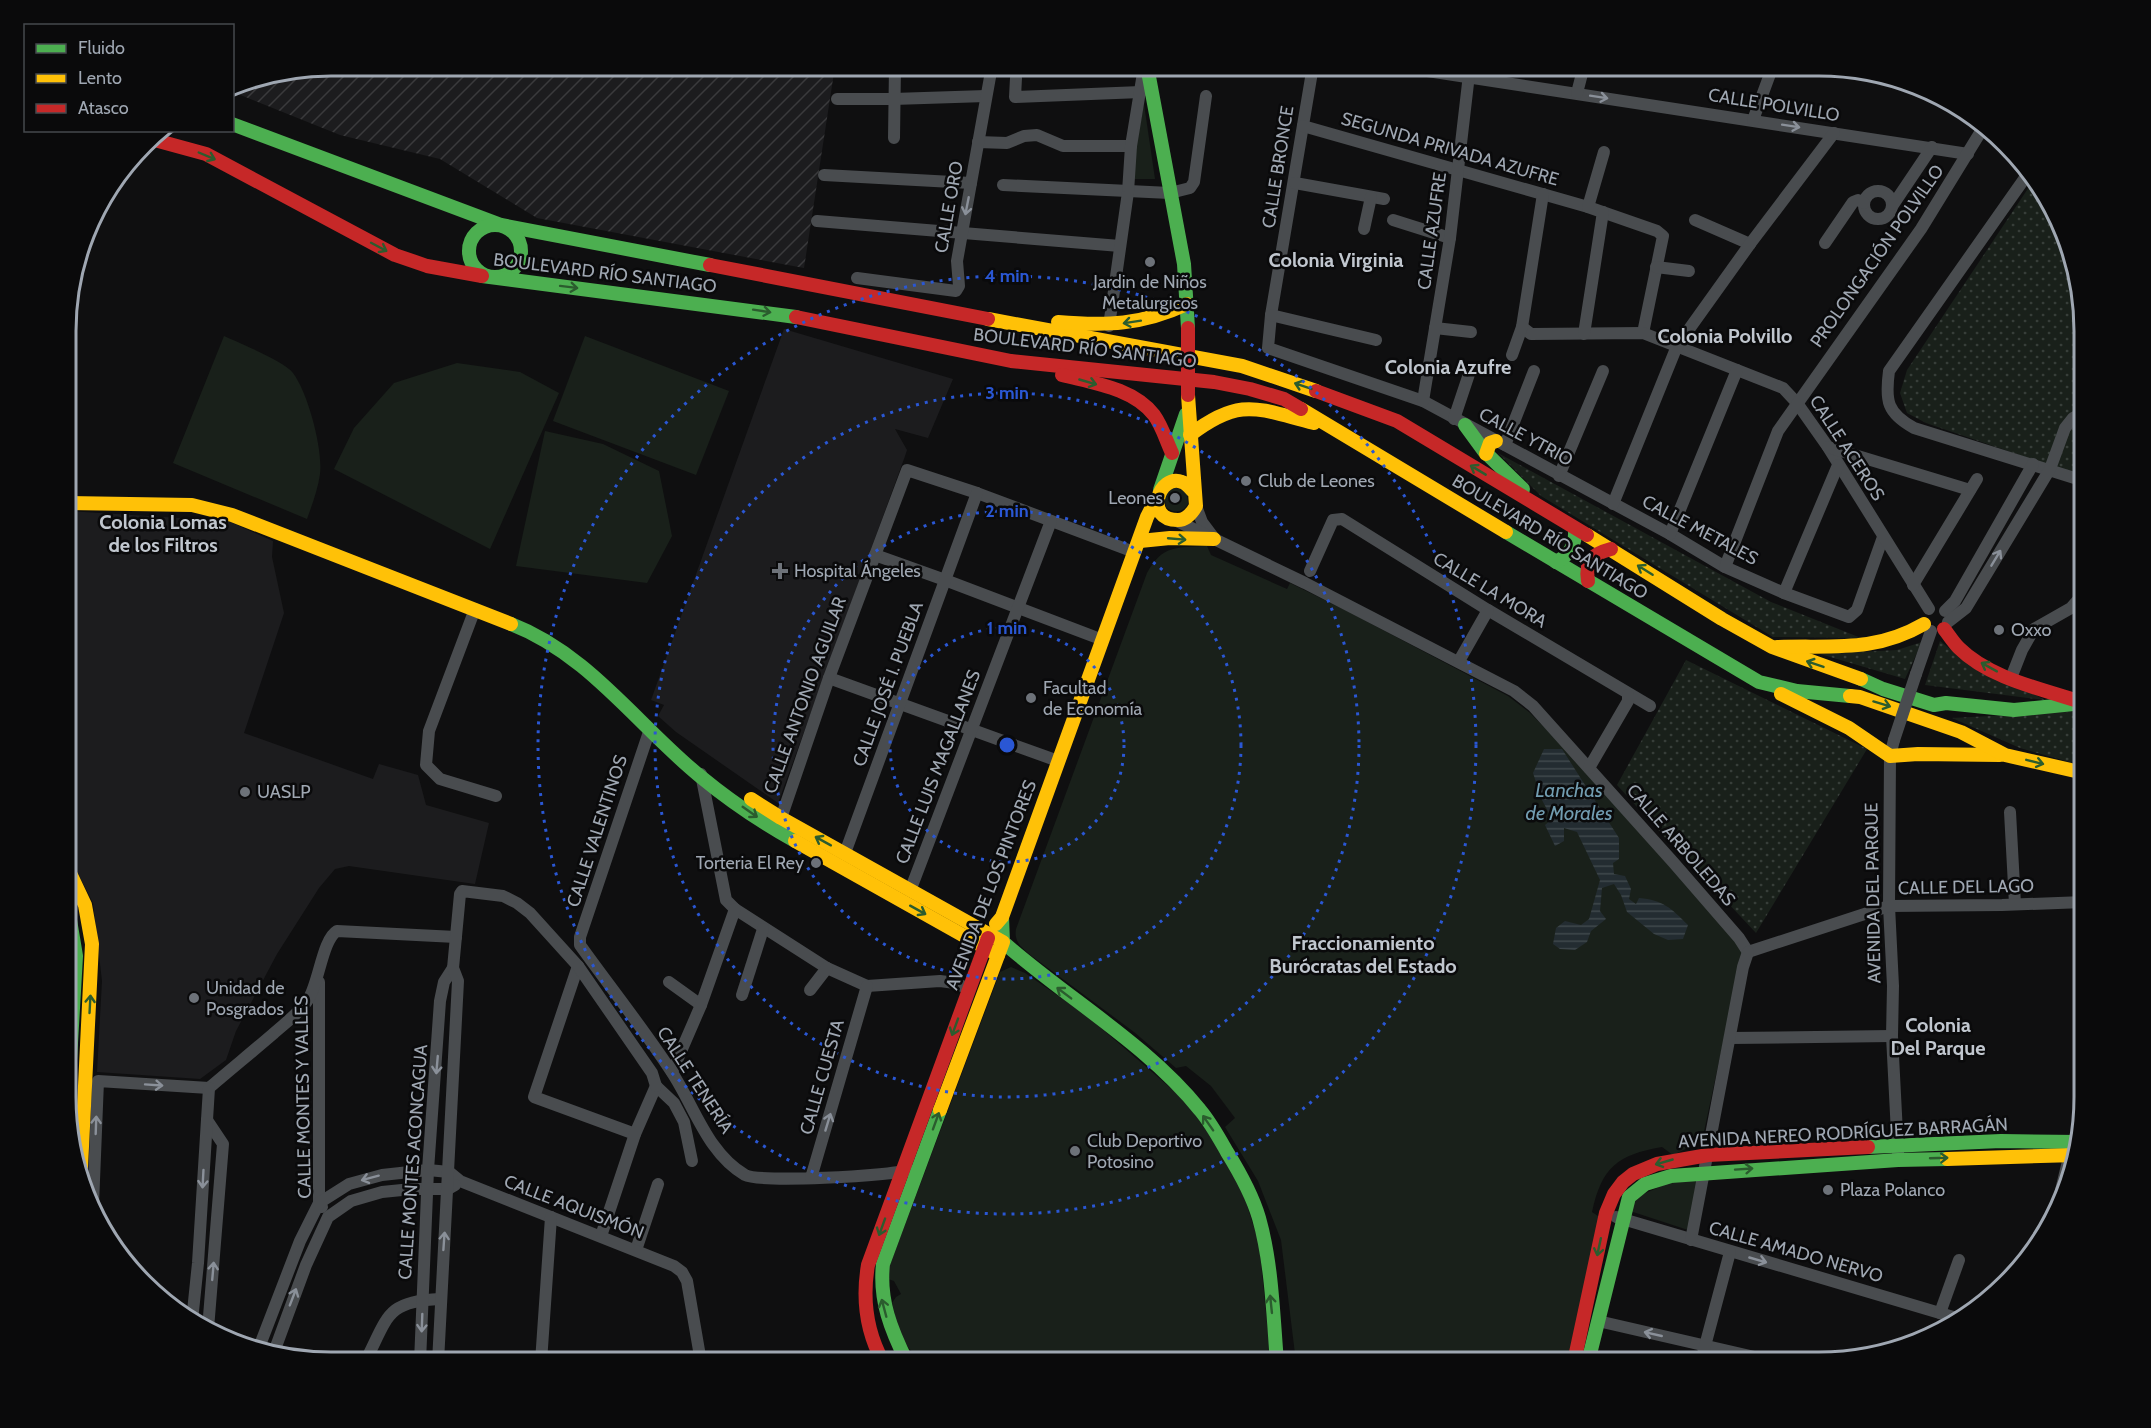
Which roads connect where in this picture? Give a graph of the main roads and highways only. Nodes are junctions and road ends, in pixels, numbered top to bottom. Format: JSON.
{"nodes":[{"id":1,"x":1148,"y":76,"type":"edge"},
{"id":2,"x":234,"y":125,"type":"edge"},
{"id":3,"x":161,"y":142,"type":"edge"},
{"id":4,"x":501,"y":225,"type":"junction"},
{"id":5,"x":491,"y":278,"type":"junction"},
{"id":6,"x":1187,"y":304,"type":"junction"},
{"id":7,"x":1011,"y":323,"type":"junction"},
{"id":8,"x":1011,"y":361,"type":"junction"},
{"id":9,"x":1188,"y":411,"type":"junction"},
{"id":10,"x":1459,"y":422,"type":"road end"},
{"id":11,"x":1331,"y":426,"type":"junction"},
{"id":12,"x":1190,"y":435,"type":"junction"},
{"id":13,"x":1501,"y":443,"type":"road end"},
{"id":14,"x":1172,"y":453,"type":"junction"},
{"id":15,"x":1486,"y":454,"type":"junction"},
{"id":16,"x":1193,"y":491,"type":"junction"},
{"id":17,"x":1158,"y":494,"type":"junction"},
{"id":18,"x":76,"y":503,"type":"edge"},
{"id":19,"x":1549,"y":513,"type":"junction"},
{"id":20,"x":1174,"y":520,"type":"junction"},
{"id":21,"x":1575,"y":529,"type":"junction"},
{"id":22,"x":1214,"y":539,"type":"road end"},
{"id":23,"x":1137,"y":545,"type":"junction"},
{"id":24,"x":1611,"y":549,"type":"junction"},
{"id":25,"x":1556,"y":562,"type":"junction"},
{"id":26,"x":1587,"y":582,"type":"junction"},
{"id":27,"x":1772,"y":647,"type":"junction"},
{"id":28,"x":1759,"y":682,"type":"junction"},
{"id":29,"x":2074,"y":700,"type":"edge"},
{"id":30,"x":2074,"y":704,"type":"edge"},
{"id":31,"x":2005,"y":755,"type":"junction"},
{"id":32,"x":2074,"y":771,"type":"edge"},
{"id":33,"x":779,"y":825,"type":"junction"},
{"id":34,"x":76,"y":885,"type":"edge"},
{"id":35,"x":1002,"y":917,"type":"junction"},
{"id":36,"x":990,"y":933,"type":"junction"},
{"id":37,"x":1003,"y":942,"type":"junction"},
{"id":38,"x":985,"y":947,"type":"junction"},
{"id":39,"x":998,"y":955,"type":"junction"},
{"id":40,"x":1032,"y":969,"type":"junction"},
{"id":41,"x":2019,"y":1141,"type":"junction"},
{"id":42,"x":2069,"y":1148,"type":"edge"},
{"id":43,"x":82,"y":1149,"type":"edge"},
{"id":44,"x":2069,"y":1150,"type":"edge"},
{"id":45,"x":1898,"y":1153,"type":"junction"},
{"id":46,"x":2017,"y":1156,"type":"junction"},
{"id":47,"x":898,"y":1344,"type":"junction"},
{"id":48,"x":879,"y":1352,"type":"edge"},
{"id":49,"x":889,"y":1352,"type":"edge"},
{"id":50,"x":902,"y":1352,"type":"edge"},
{"id":51,"x":1276,"y":1352,"type":"edge"},
{"id":52,"x":1576,"y":1352,"type":"edge"},
{"id":53,"x":1590,"y":1352,"type":"edge"}],
"edges":[{"from":1,"to":6,"type":"main road"},
{"from":2,"to":4,"type":"main road","name":"BOULEVARD RÍO SANTIAGO"},
{"from":3,"to":5,"type":"main road","name":"BOULEVARD RÍO SANTIAGO","one_way":true},
{"from":4,"to":5,"type":"main road"},
{"from":4,"to":5,"type":"main road"},
{"from":4,"to":7,"type":"main road","name":"BOULEVARD RÍO SANTIAGO"},
{"from":5,"to":8,"type":"main road","name":"BOULEVARD RÍO SANTIAGO","one_way":true},
{"from":6,"to":7,"type":"main road","one_way":true},
{"from":6,"to":9,"type":"main road","bridge":true},
{"from":19,"to":7,"type":"main road","name":"BOULEVARD RÍO SANTIAGO","one_way":true},
{"from":8,"to":11,"type":"main road","name":"BOULEVARD RÍO SANTIAGO"},
{"from":8,"to":14,"type":"main road","one_way":true},
{"from":9,"to":12,"type":"main road"},
{"from":9,"to":14,"type":"main road","name":"AVENIDA DE LOS PINTORES"},
{"from":10,"to":15,"type":"main road"},
{"from":11,"to":12,"type":"main road"},
{"from":11,"to":25,"type":"main road","name":"BOULEVARD RÍO SANTIAGO"},
{"from":12,"to":16,"type":"main road"},
{"from":13,"to":15,"type":"main road"},
{"from":14,"to":17,"type":"main road","name":"AVENIDA DE LOS PINTORES"},
{"from":15,"to":19,"type":"main road"},
{"from":16,"to":17,"type":"main road"},
{"from":16,"to":20,"type":"main road"},
{"from":17,"to":20,"type":"main road"},
{"from":17,"to":23,"type":"main road","name":"AVENIDA DE LOS PINTORES"},
{"from":18,"to":33,"type":"main road"},
{"from":19,"to":21,"type":"main road","name":"BOULEVARD RÍO SANTIAGO"},
{"from":20,"to":23,"type":"main road"},
{"from":21,"to":24,"type":"main road","name":"BOULEVARD RÍO SANTIAGO"},
{"from":21,"to":25,"type":"main road"},
{"from":23,"to":22,"type":"main road","one_way":true},
{"from":23,"to":35,"type":"main road","name":"AVENIDA DE LOS PINTORES"},
{"from":24,"to":26,"type":"main road"},
{"from":27,"to":24,"type":"main road","name":"BOULEVARD RÍO SANTIAGO","one_way":true},
{"from":25,"to":26,"type":"main road","name":"BOULEVARD RÍO SANTIAGO"},
{"from":26,"to":28,"type":"main road","name":"BOULEVARD RÍO SANTIAGO"},
{"from":29,"to":27,"type":"main road","one_way":true},
{"from":30,"to":27,"type":"main road","name":"BOULEVARD RÍO SANTIAGO","one_way":true},
{"from":28,"to":31,"type":"main road","name":"BOULEVARD RÍO SANTIAGO","one_way":true},
{"from":28,"to":31,"type":"main road"},
{"from":31,"to":32,"type":"main road","name":"BOULEVARD RÍO SANTIAGO","one_way":true},
{"from":36,"to":33,"type":"main road","one_way":true},
{"from":33,"to":38,"type":"main road","one_way":true},
{"from":43,"to":34,"type":"main road","one_way":true},
{"from":35,"to":36,"type":"main road","name":"AVENIDA DE LOS PINTORES"},
{"from":35,"to":37,"type":"main road"},
{"from":36,"to":37,"type":"main road"},
{"from":36,"to":38,"type":"main road","name":"AVENIDA DE LOS PINTORES"},
{"from":37,"to":39,"type":"main road","name":"AVENIDA DE LOS PINTORES"},
{"from":37,"to":40,"type":"main road"},
{"from":38,"to":39,"type":"main road"},
{"from":38,"to":48,"type":"main road","name":"AVENIDA DE LOS PINTORES","one_way":true},
{"from":39,"to":40,"type":"main road"},
{"from":47,"to":39,"type":"main road","name":"AVENIDA DE LOS PINTORES","one_way":true},
{"from":51,"to":40,"type":"main road","one_way":true},
{"from":41,"to":42,"type":"main road","name":"AVENIDA NEREO RODRÍGUEZ BARRAGÁN"},
{"from":41,"to":45,"type":"main road","name":"AVENIDA NEREO RODRÍGUEZ BARRAGÁN"},
{"from":41,"to":46,"type":"main road"},
{"from":44,"to":46,"type":"main road","name":"AVENIDA NEREO RODRÍGUEZ BARRAGÁN"},
{"from":45,"to":46,"type":"main road","name":"AVENIDA NEREO RODRÍGUEZ BARRAGÁN","one_way":true},
{"from":45,"to":52,"type":"main road","name":"AVENIDA NEREO RODRÍGUEZ BARRAGÁN","one_way":true},
{"from":53,"to":45,"type":"main road","name":"AVENIDA NEREO RODRÍGUEZ BARRAGÁN","one_way":true},
{"from":47,"to":49,"type":"main road"},
{"from":47,"to":50,"type":"main road","name":"AVENIDA DE LOS PINTORES"}]}
